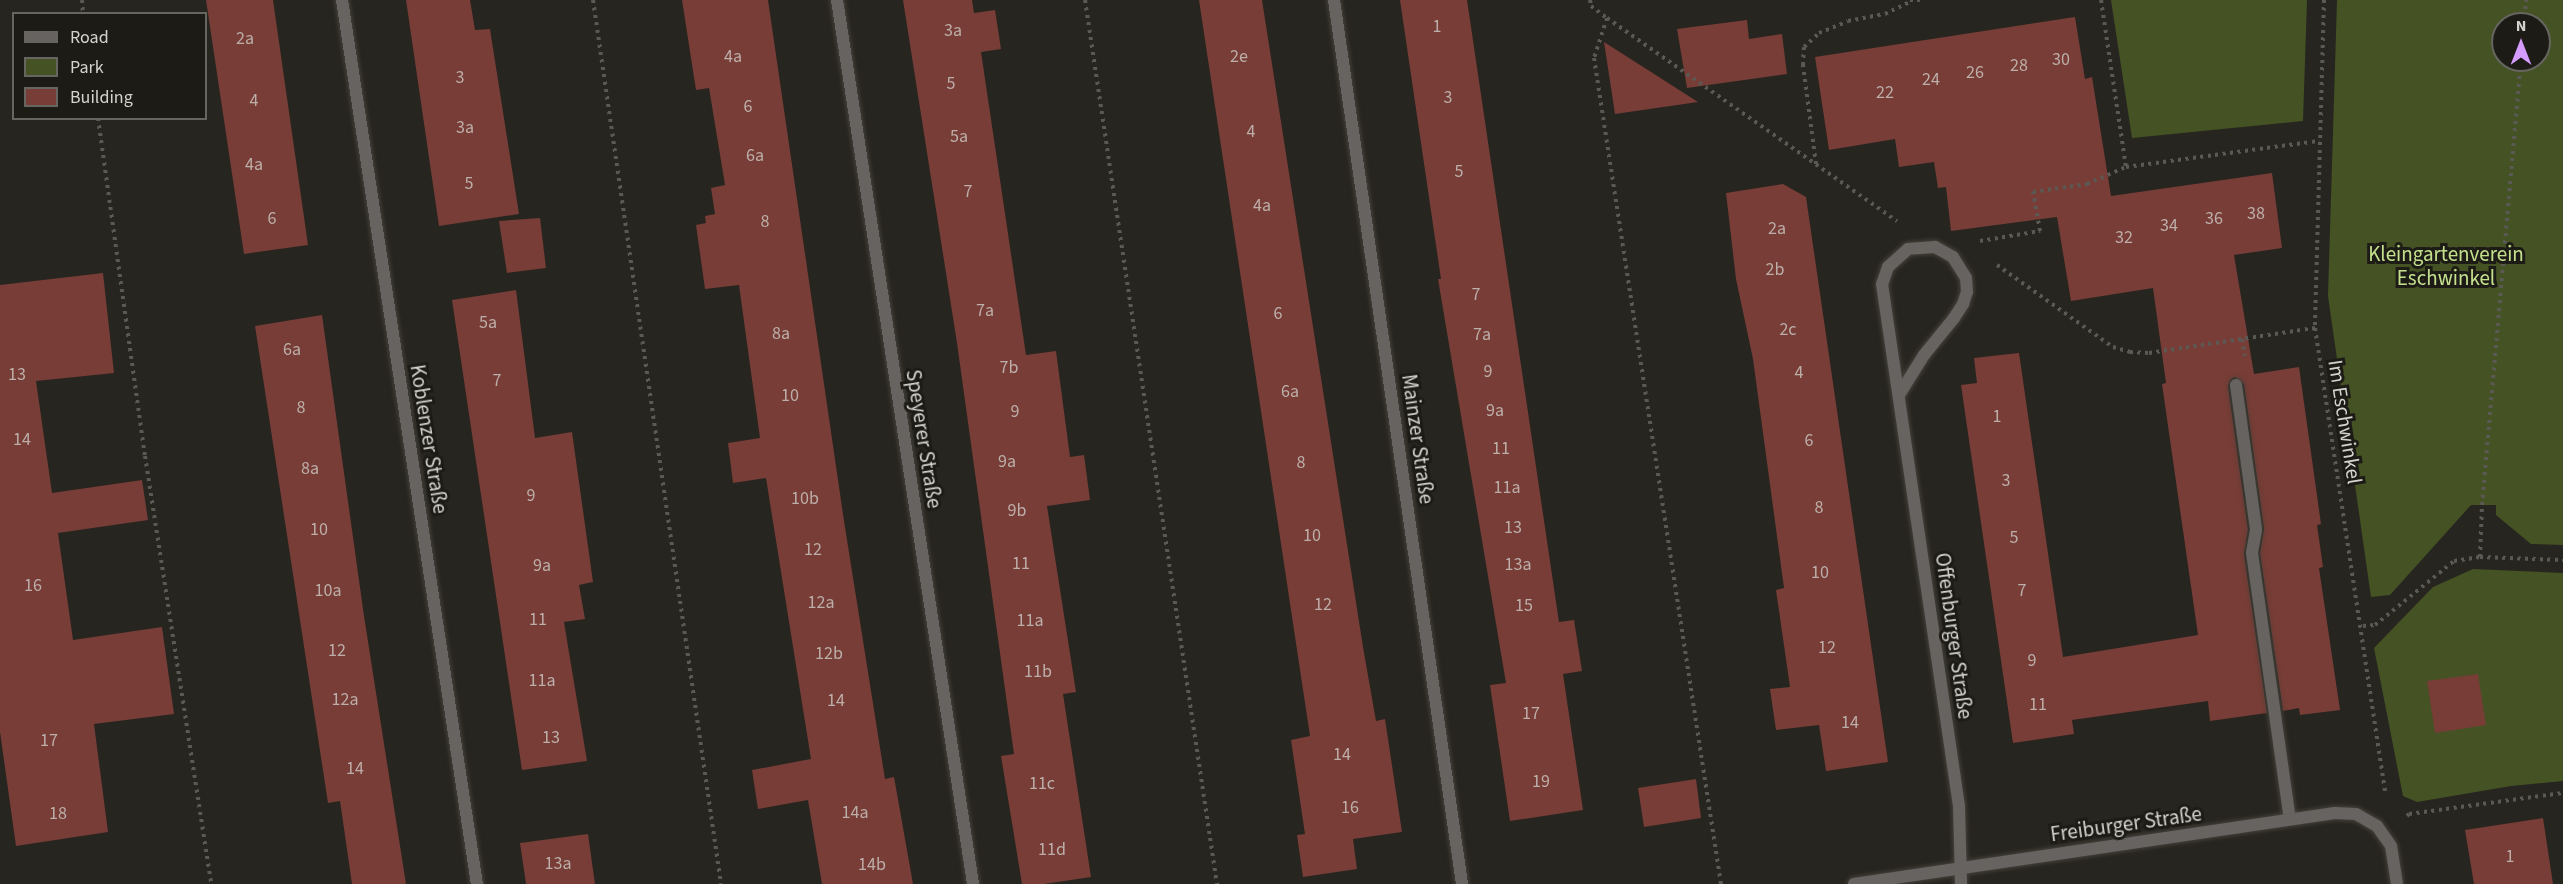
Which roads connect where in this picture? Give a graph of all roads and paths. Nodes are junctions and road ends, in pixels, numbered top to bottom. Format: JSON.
{"nodes":[{"id":1,"x":342,"y":0,"type":"edge"},
{"id":2,"x":593,"y":0,"type":"edge"},
{"id":3,"x":837,"y":0,"type":"edge"},
{"id":4,"x":1085,"y":0,"type":"edge"},
{"id":5,"x":1334,"y":0,"type":"edge"},
{"id":6,"x":1590,"y":0,"type":"edge"},
{"id":7,"x":1925,"y":0,"type":"edge"},
{"id":8,"x":2101,"y":0,"type":"edge"},
{"id":9,"x":2324,"y":0,"type":"edge"},
{"id":10,"x":1910,"y":1,"type":"edge"},
{"id":11,"x":1607,"y":18,"type":"junction"},
{"id":12,"x":2520,"y":72,"type":"edge"},
{"id":13,"x":98,"y":120,"type":"edge"},
{"id":14,"x":2319,"y":141,"type":"junction"},
{"id":15,"x":1816,"y":164,"type":"junction"},
{"id":16,"x":2126,"y":167,"type":"junction"},
{"id":17,"x":1935,"y":247,"type":"junction"},
{"id":18,"x":1996,"y":264,"type":"dead end"},
{"id":19,"x":2315,"y":328,"type":"junction"},
{"id":20,"x":2242,"y":339,"type":"junction"},
{"id":21,"x":2244,"y":353,"type":"dead end"},
{"id":22,"x":2236,"y":385,"type":"dead end"},
{"id":23,"x":1899,"y":395,"type":"junction"},
{"id":24,"x":2480,"y":556,"type":"junction"},
{"id":25,"x":2563,"y":560,"type":"edge"},
{"id":26,"x":2362,"y":626,"type":"junction"},
{"id":27,"x":2563,"y":793,"type":"edge"},
{"id":28,"x":2290,"y":819,"type":"junction"},
{"id":29,"x":2391,"y":846,"type":"junction"},
{"id":30,"x":1962,"y":868,"type":"junction"},
{"id":31,"x":211,"y":884,"type":"edge"},
{"id":32,"x":477,"y":884,"type":"edge"},
{"id":33,"x":721,"y":884,"type":"edge"},
{"id":34,"x":973,"y":884,"type":"edge"},
{"id":35,"x":1216,"y":884,"type":"edge"},
{"id":36,"x":1462,"y":884,"type":"edge"},
{"id":37,"x":1721,"y":884,"type":"edge"},
{"id":38,"x":1854,"y":884,"type":"edge"},
{"id":39,"x":1961,"y":884,"type":"edge"},
{"id":40,"x":2397,"y":884,"type":"edge"}],
"edges":[{"from":1,"to":32,"type":"street","name":"Koblenzer Straße"},
{"from":2,"to":33,"type":"path"},
{"from":3,"to":34,"type":"street","name":"Speyerer Straße"},
{"from":4,"to":35,"type":"path"},
{"from":5,"to":36,"type":"street","name":"Mainzer Straße"},
{"from":6,"to":11,"type":"path"},
{"from":7,"to":10,"type":"path"},
{"from":8,"to":16,"type":"path"},
{"from":9,"to":14,"type":"path","name":"Im Eschwinkel"},
{"from":10,"to":15,"type":"path"},
{"from":11,"to":15,"type":"path"},
{"from":11,"to":37,"type":"path"},
{"from":12,"to":24,"type":"path"},
{"from":13,"to":31,"type":"path"},
{"from":14,"to":16,"type":"path"},
{"from":14,"to":19,"type":"path","name":"Im Eschwinkel"},
{"from":15,"to":17,"type":"path"},
{"from":16,"to":17,"type":"path"},
{"from":17,"to":23,"type":"street"},
{"from":17,"to":23,"type":"street","name":"Offenburger Straße"},
{"from":18,"to":20,"type":"path"},
{"from":19,"to":20,"type":"path"},
{"from":19,"to":26,"type":"path","name":"Im Eschwinkel"},
{"from":20,"to":21,"type":"path"},
{"from":22,"to":28,"type":"street"},
{"from":23,"to":30,"type":"street","name":"Offenburger Straße"},
{"from":24,"to":25,"type":"path"},
{"from":24,"to":26,"type":"path"},
{"from":26,"to":29,"type":"path","name":"Im Eschwinkel"},
{"from":27,"to":29,"type":"path"},
{"from":28,"to":29,"type":"street","name":"Freiburger Straße"},
{"from":28,"to":30,"type":"street","name":"Freiburger Straße"},
{"from":29,"to":40,"type":"street"},
{"from":30,"to":38,"type":"street","name":"Freiburger Straße"},
{"from":30,"to":39,"type":"street","name":"Offenburger Straße"}]}
